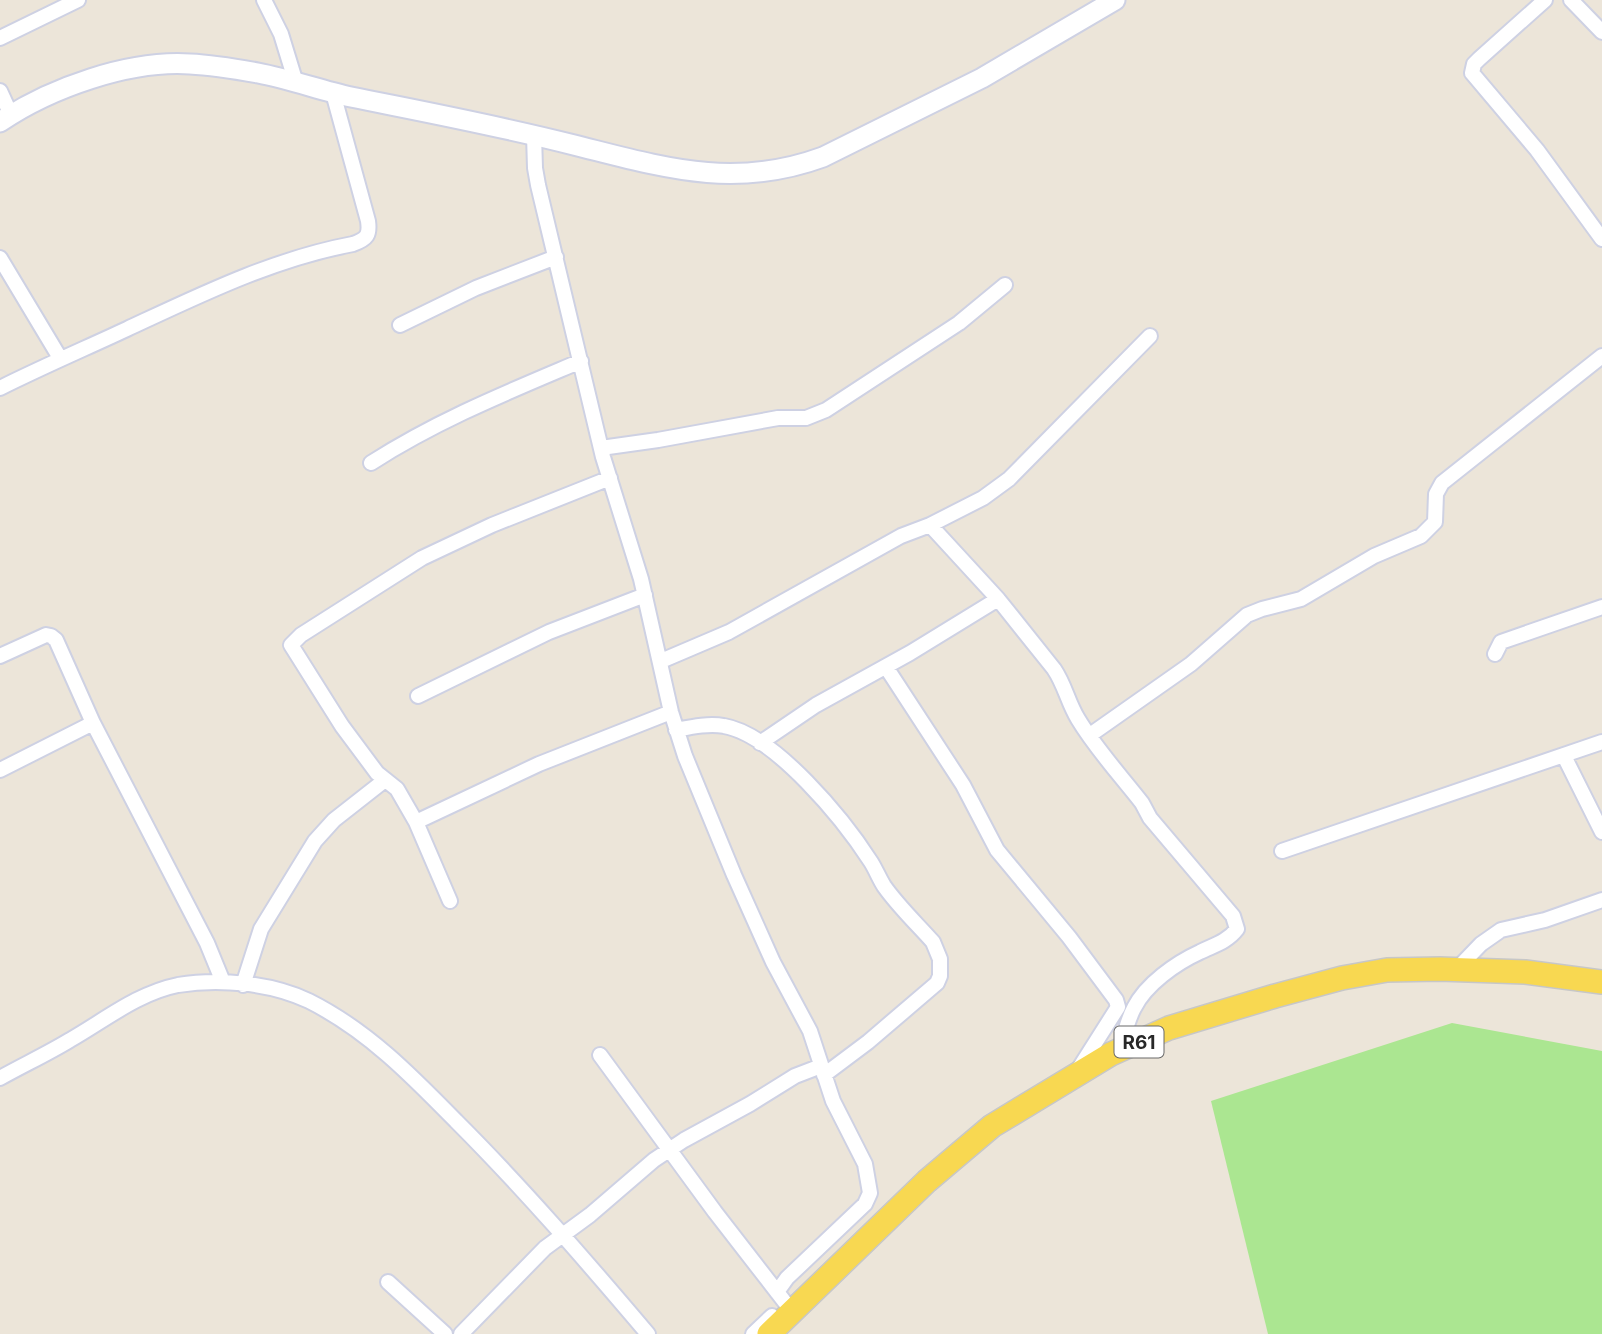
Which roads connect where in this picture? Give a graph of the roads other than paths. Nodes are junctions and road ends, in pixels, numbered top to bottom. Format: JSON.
{"nodes":[{"id":1,"x":77,"y":0,"type":"edge"},
{"id":2,"x":264,"y":0,"type":"edge"},
{"id":3,"x":1115,"y":0,"type":"edge"},
{"id":4,"x":1545,"y":0,"type":"edge"},
{"id":5,"x":1571,"y":0,"type":"edge"},
{"id":6,"x":1602,"y":32,"type":"edge"},
{"id":7,"x":0,"y":38,"type":"edge"},
{"id":8,"x":296,"y":83,"type":"junction"},
{"id":9,"x":0,"y":91,"type":"edge"},
{"id":10,"x":333,"y":93,"type":"junction"},
{"id":11,"x":6,"y":118,"type":"edge"},
{"id":12,"x":534,"y":135,"type":"junction"},
{"id":13,"x":1602,"y":239,"type":"edge"},
{"id":14,"x":556,"y":257,"type":"junction"},
{"id":15,"x":0,"y":258,"type":"edge"},
{"id":16,"x":1005,"y":285,"type":"dead end"},
{"id":17,"x":400,"y":325,"type":"dead end"},
{"id":18,"x":1150,"y":335,"type":"dead end"},
{"id":19,"x":1602,"y":356,"type":"edge"},
{"id":20,"x":60,"y":358,"type":"junction"},
{"id":21,"x":581,"y":361,"type":"junction"},
{"id":22,"x":0,"y":388,"type":"edge"},
{"id":23,"x":601,"y":447,"type":"junction"},
{"id":24,"x":371,"y":463,"type":"dead end"},
{"id":25,"x":610,"y":478,"type":"junction"},
{"id":26,"x":930,"y":525,"type":"junction"},
{"id":27,"x":645,"y":594,"type":"junction"},
{"id":28,"x":998,"y":599,"type":"junction"},
{"id":29,"x":1602,"y":607,"type":"edge"},
{"id":30,"x":1495,"y":654,"type":"dead end"},
{"id":31,"x":0,"y":656,"type":"edge"},
{"id":32,"x":661,"y":661,"type":"junction"},
{"id":33,"x":886,"y":667,"type":"junction"},
{"id":34,"x":418,"y":696,"type":"dead end"},
{"id":35,"x":671,"y":712,"type":"junction"},
{"id":36,"x":93,"y":723,"type":"junction"},
{"id":37,"x":676,"y":730,"type":"junction"},
{"id":38,"x":1090,"y":735,"type":"junction"},
{"id":39,"x":1602,"y":742,"type":"edge"},
{"id":40,"x":760,"y":743,"type":"junction"},
{"id":41,"x":1564,"y":756,"type":"junction"},
{"id":42,"x":0,"y":770,"type":"edge"},
{"id":43,"x":384,"y":780,"type":"junction"},
{"id":44,"x":416,"y":821,"type":"junction"},
{"id":45,"x":1602,"y":832,"type":"edge"},
{"id":46,"x":1282,"y":851,"type":"dead end"},
{"id":47,"x":1602,"y":900,"type":"edge"},
{"id":48,"x":450,"y":901,"type":"dead end"},
{"id":49,"x":1456,"y":970,"type":"junction"},
{"id":50,"x":223,"y":982,"type":"junction"},
{"id":51,"x":1602,"y":982,"type":"edge"},
{"id":52,"x":243,"y":985,"type":"junction"},
{"id":53,"x":1120,"y":1050,"type":"junction"},
{"id":54,"x":600,"y":1055,"type":"dead end"},
{"id":55,"x":823,"y":1070,"type":"junction"},
{"id":56,"x":1075,"y":1075,"type":"junction"},
{"id":57,"x":0,"y":1078,"type":"edge"},
{"id":58,"x":670,"y":1149,"type":"junction"},
{"id":59,"x":564,"y":1234,"type":"junction"},
{"id":60,"x":388,"y":1282,"type":"dead end"},
{"id":61,"x":785,"y":1301,"type":"junction"},
{"id":62,"x":444,"y":1334,"type":"edge"},
{"id":63,"x":461,"y":1334,"type":"edge"},
{"id":64,"x":648,"y":1334,"type":"edge"},
{"id":65,"x":753,"y":1334,"type":"edge"},
{"id":66,"x":769,"y":1334,"type":"edge"}],
"edges":[{"from":1,"to":7,"type":"street"},
{"from":2,"to":8,"type":"street"},
{"from":3,"to":12,"type":"street"},
{"from":4,"to":13,"type":"street"},
{"from":5,"to":6,"type":"street"},
{"from":8,"to":10,"type":"street"},
{"from":8,"to":11,"type":"street"},
{"from":9,"to":11,"type":"street"},
{"from":10,"to":12,"type":"street"},
{"from":10,"to":20,"type":"street"},
{"from":12,"to":14,"type":"street"},
{"from":14,"to":17,"type":"street"},
{"from":14,"to":21,"type":"street"},
{"from":15,"to":20,"type":"street"},
{"from":16,"to":23,"type":"street"},
{"from":18,"to":26,"type":"street"},
{"from":19,"to":38,"type":"street"},
{"from":20,"to":22,"type":"street"},
{"from":21,"to":23,"type":"street"},
{"from":21,"to":24,"type":"street"},
{"from":23,"to":25,"type":"street"},
{"from":25,"to":27,"type":"street"},
{"from":25,"to":43,"type":"street"},
{"from":26,"to":28,"type":"street"},
{"from":26,"to":32,"type":"street"},
{"from":27,"to":32,"type":"street"},
{"from":27,"to":34,"type":"street"},
{"from":28,"to":33,"type":"street"},
{"from":28,"to":38,"type":"street"},
{"from":29,"to":30,"type":"street"},
{"from":31,"to":36,"type":"street"},
{"from":32,"to":35,"type":"street"},
{"from":33,"to":40,"type":"street"},
{"from":33,"to":56,"type":"street"},
{"from":35,"to":37,"type":"street"},
{"from":35,"to":44,"type":"street"},
{"from":36,"to":42,"type":"street"},
{"from":36,"to":50,"type":"street"},
{"from":37,"to":40,"type":"street"},
{"from":37,"to":55,"type":"street"},
{"from":38,"to":53,"type":"street"},
{"from":39,"to":41,"type":"street"},
{"from":40,"to":55,"type":"street"},
{"from":41,"to":45,"type":"street"},
{"from":41,"to":46,"type":"street"},
{"from":43,"to":44,"type":"street"},
{"from":43,"to":52,"type":"street"},
{"from":44,"to":48,"type":"street"},
{"from":47,"to":49,"type":"street"},
{"from":49,"to":51,"type":"main road","number":"R61"},
{"from":49,"to":53,"type":"main road","number":"R61"},
{"from":50,"to":52,"type":"street"},
{"from":50,"to":57,"type":"street"},
{"from":52,"to":59,"type":"street"},
{"from":53,"to":56,"type":"main road","number":"R61"},
{"from":54,"to":58,"type":"street"},
{"from":55,"to":58,"type":"street"},
{"from":55,"to":61,"type":"street"},
{"from":56,"to":61,"type":"main road","number":"R61"},
{"from":58,"to":59,"type":"street"},
{"from":58,"to":61,"type":"street"},
{"from":59,"to":63,"type":"street"},
{"from":59,"to":64,"type":"street"},
{"from":60,"to":62,"type":"street"},
{"from":61,"to":65,"type":"street"},
{"from":61,"to":66,"type":"main road","number":"R61"}]}
